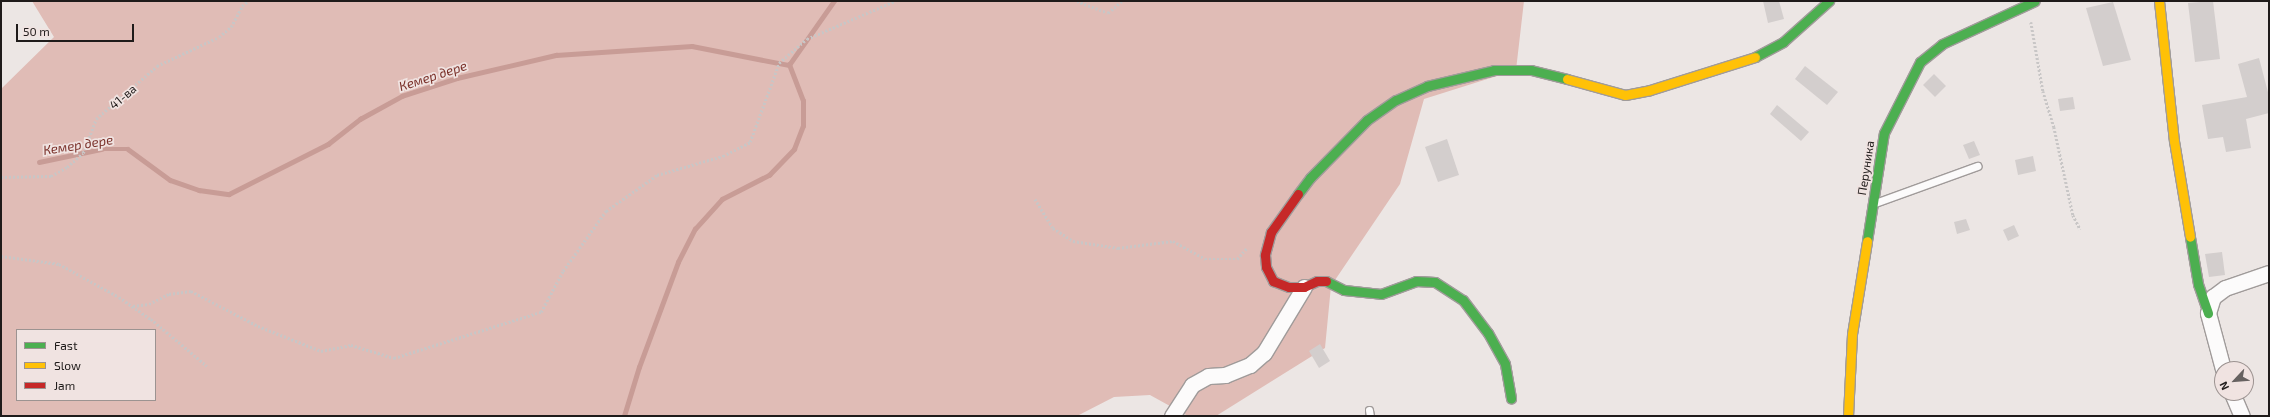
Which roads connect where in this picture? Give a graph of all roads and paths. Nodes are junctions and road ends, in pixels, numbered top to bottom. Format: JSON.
{"nodes":[{"id":1,"x":248,"y":1,"type":"edge"},
{"id":2,"x":895,"y":1,"type":"edge"},
{"id":3,"x":1077,"y":1,"type":"edge"},
{"id":4,"x":1122,"y":1,"type":"edge"},
{"id":5,"x":1829,"y":1,"type":"edge"},
{"id":6,"x":2159,"y":1,"type":"edge"},
{"id":7,"x":2031,"y":2,"type":"edge"},
{"id":8,"x":1977,"y":166,"type":"dead end"},
{"id":9,"x":1,"y":177,"type":"edge"},
{"id":10,"x":1035,"y":199,"type":"dead end"},
{"id":11,"x":1873,"y":204,"type":"junction"},
{"id":12,"x":2080,"y":229,"type":"dead end"},
{"id":13,"x":1249,"y":246,"type":"dead end"},
{"id":14,"x":1,"y":256,"type":"edge"},
{"id":15,"x":2269,"y":273,"type":"edge"},
{"id":16,"x":1304,"y":287,"type":"junction"},
{"id":17,"x":133,"y":306,"type":"junction"},
{"id":18,"x":2208,"y":314,"type":"junction"},
{"id":19,"x":2221,"y":361,"type":"edge"},
{"id":20,"x":207,"y":366,"type":"dead end"},
{"id":21,"x":1511,"y":398,"type":"dead end"},
{"id":22,"x":2235,"y":401,"type":"edge"},
{"id":23,"x":1172,"y":416,"type":"edge"},
{"id":24,"x":1848,"y":416,"type":"edge"},
{"id":25,"x":2242,"y":416,"type":"edge"}],
"edges":[{"from":1,"to":9,"type":"path","name":"41-ва"},
{"from":2,"to":17,"type":"path"},
{"from":3,"to":4,"type":"path"},
{"from":5,"to":16,"type":"street"},
{"from":6,"to":18,"type":"street"},
{"from":7,"to":11,"type":"street","name":"Перуника"},
{"from":7,"to":12,"type":"path"},
{"from":8,"to":11,"type":"lane"},
{"from":10,"to":13,"type":"path"},
{"from":11,"to":24,"type":"street","name":"Перуника"},
{"from":14,"to":17,"type":"path"},
{"from":15,"to":18,"type":"street"},
{"from":16,"to":21,"type":"street"},
{"from":16,"to":23,"type":"street"},
{"from":17,"to":20,"type":"path"},
{"from":18,"to":19,"type":"street"},
{"from":22,"to":25,"type":"street"}]}
